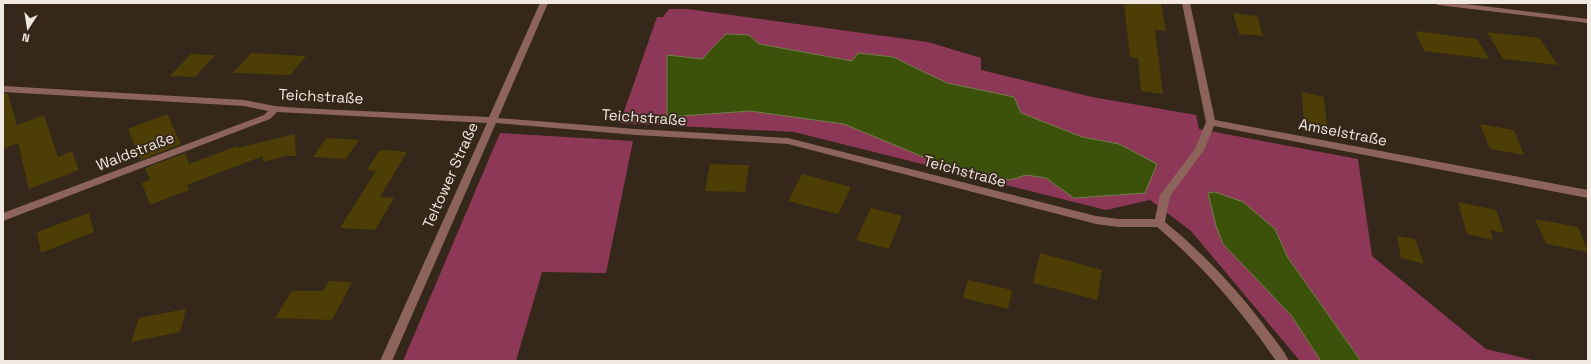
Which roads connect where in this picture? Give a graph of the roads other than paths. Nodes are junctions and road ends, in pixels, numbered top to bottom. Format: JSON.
{"nodes":[{"id":1,"x":544,"y":3,"type":"edge"},
{"id":2,"x":1186,"y":3,"type":"edge"},
{"id":3,"x":1438,"y":3,"type":"edge"},
{"id":4,"x":1588,"y":20,"type":"edge"},
{"id":5,"x":3,"y":89,"type":"edge"},
{"id":6,"x":275,"y":109,"type":"junction"},
{"id":7,"x":492,"y":120,"type":"junction"},
{"id":8,"x":1211,"y":122,"type":"junction"},
{"id":9,"x":1588,"y":194,"type":"edge"},
{"id":10,"x":3,"y":218,"type":"edge"},
{"id":11,"x":1159,"y":223,"type":"junction"},
{"id":12,"x":386,"y":361,"type":"edge"},
{"id":13,"x":1283,"y":361,"type":"edge"}],
"edges":[{"from":1,"to":7,"type":"street","name":"Teltower Straße"},
{"from":2,"to":8,"type":"street"},
{"from":3,"to":4,"type":"street"},
{"from":5,"to":6,"type":"street","name":"Teichstraße"},
{"from":6,"to":7,"type":"street","name":"Teichstraße"},
{"from":6,"to":10,"type":"street","name":"Waldstraße"},
{"from":7,"to":11,"type":"street","name":"Teichstraße"},
{"from":7,"to":12,"type":"street","name":"Teltower Straße"},
{"from":8,"to":9,"type":"street","name":"Amselstraße"},
{"from":8,"to":11,"type":"street"},
{"from":11,"to":13,"type":"street"}]}
